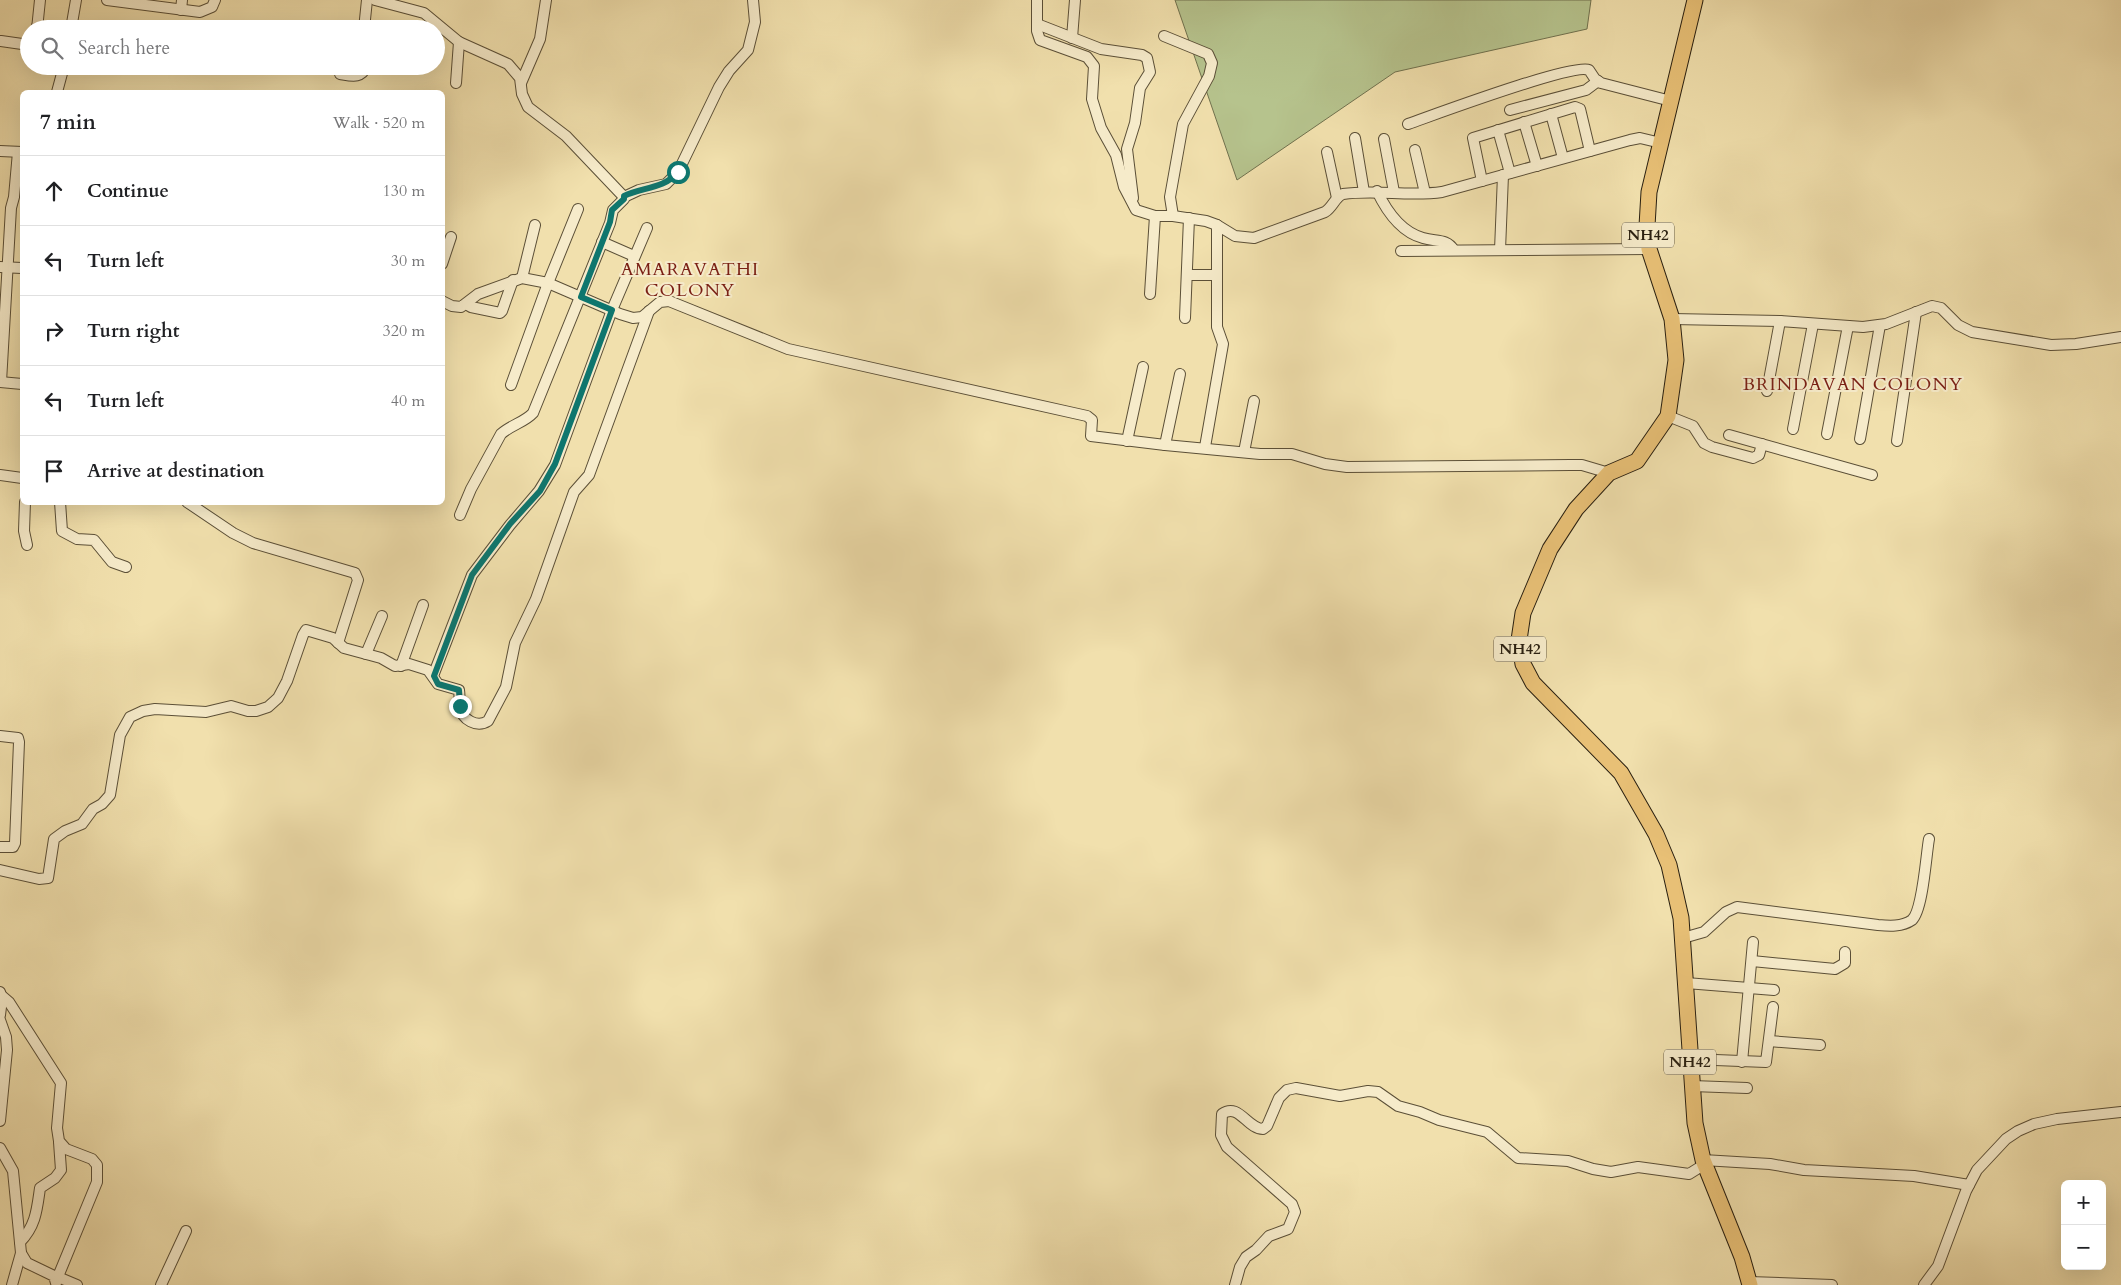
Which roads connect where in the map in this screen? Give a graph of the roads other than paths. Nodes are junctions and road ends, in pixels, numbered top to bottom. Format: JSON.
{"nodes":[{"id":1,"x":40,"y":0,"type":"edge"},
{"id":2,"x":76,"y":0,"type":"edge"},
{"id":3,"x":107,"y":0,"type":"edge"},
{"id":4,"x":111,"y":0,"type":"edge"},
{"id":5,"x":215,"y":0,"type":"edge"},
{"id":6,"x":367,"y":0,"type":"edge"},
{"id":7,"x":375,"y":0,"type":"edge"},
{"id":8,"x":546,"y":0,"type":"edge"},
{"id":9,"x":754,"y":0,"type":"edge"},
{"id":10,"x":1037,"y":0,"type":"edge"},
{"id":11,"x":1075,"y":0,"type":"edge"},
{"id":12,"x":1695,"y":0,"type":"edge"},
{"id":13,"x":146,"y":3,"type":"edge"},
{"id":14,"x":405,"y":4,"type":"edge"},
{"id":15,"x":182,"y":5,"type":"edge"},
{"id":16,"x":38,"y":20,"type":"edge"},
{"id":17,"x":73,"y":20,"type":"edge"},
{"id":18,"x":365,"y":20,"type":"edge"},
{"id":19,"x":432,"y":20,"type":"edge"},
{"id":20,"x":1037,"y":24,"type":"junction"},
{"id":21,"x":445,"y":31,"type":"edge"},
{"id":22,"x":1164,"y":36,"type":"dead end"},
{"id":23,"x":1072,"y":38,"type":"junction"},
{"id":24,"x":1,"y":41,"type":"dead end"},
{"id":25,"x":459,"y":42,"type":"junction"},
{"id":26,"x":20,"y":44,"type":"edge"},
{"id":27,"x":62,"y":75,"type":"edge"},
{"id":28,"x":1598,"y":82,"type":"junction"},
{"id":29,"x":456,"y":83,"type":"dead end"},
{"id":30,"x":521,"y":83,"type":"junction"},
{"id":31,"x":58,"y":90,"type":"edge"},
{"id":32,"x":1671,"y":101,"type":"junction"},
{"id":33,"x":1510,"y":110,"type":"dead end"},
{"id":34,"x":1551,"y":114,"type":"junction"},
{"id":35,"x":1524,"y":122,"type":"junction"},
{"id":36,"x":1408,"y":124,"type":"dead end"},
{"id":37,"x":1498,"y":130,"type":"junction"},
{"id":38,"x":1355,"y":138,"type":"dead end"},
{"id":39,"x":1384,"y":139,"type":"dead end"},
{"id":40,"x":1661,"y":143,"type":"junction"},
{"id":41,"x":1415,"y":150,"type":"dead end"},
{"id":42,"x":0,"y":151,"type":"edge"},
{"id":43,"x":1590,"y":151,"type":"junction"},
{"id":44,"x":20,"y":152,"type":"edge"},
{"id":45,"x":1327,"y":152,"type":"dead end"},
{"id":46,"x":1562,"y":158,"type":"junction"},
{"id":47,"x":1537,"y":166,"type":"junction"},
{"id":48,"x":1507,"y":174,"type":"junction"},
{"id":49,"x":1482,"y":181,"type":"junction"},
{"id":50,"x":1377,"y":191,"type":"junction"},
{"id":51,"x":1364,"y":192,"type":"junction"},
{"id":52,"x":1394,"y":192,"type":"junction"},
{"id":53,"x":1425,"y":193,"type":"junction"},
{"id":54,"x":624,"y":196,"type":"junction"},
{"id":55,"x":1337,"y":198,"type":"junction"},
{"id":56,"x":1133,"y":204,"type":"junction"},
{"id":57,"x":578,"y":209,"type":"dead end"},
{"id":58,"x":1155,"y":216,"type":"junction"},
{"id":59,"x":1173,"y":216,"type":"junction"},
{"id":60,"x":1189,"y":218,"type":"junction"},
{"id":61,"x":536,"y":224,"type":"dead end"},
{"id":62,"x":1218,"y":225,"type":"junction"},
{"id":63,"x":647,"y":228,"type":"dead end"},
{"id":64,"x":452,"y":237,"type":"dead end"},
{"id":65,"x":602,"y":242,"type":"junction"},
{"id":66,"x":1649,"y":249,"type":"junction"},
{"id":67,"x":1454,"y":250,"type":"junction"},
{"id":68,"x":1500,"y":250,"type":"junction"},
{"id":69,"x":1401,"y":251,"type":"dead end"},
{"id":70,"x":445,"y":256,"type":"edge"},
{"id":71,"x":634,"y":256,"type":"junction"},
{"id":72,"x":4,"y":268,"type":"edge"},
{"id":73,"x":20,"y":268,"type":"edge"},
{"id":74,"x":1187,"y":275,"type":"junction"},
{"id":75,"x":1217,"y":275,"type":"junction"},
{"id":76,"x":518,"y":279,"type":"junction"},
{"id":77,"x":548,"y":283,"type":"junction"},
{"id":78,"x":1150,"y":294,"type":"dead end"},
{"id":79,"x":581,"y":297,"type":"junction"},
{"id":80,"x":445,"y":302,"type":"edge"},
{"id":81,"x":466,"y":304,"type":"junction"},
{"id":82,"x":612,"y":310,"type":"junction"},
{"id":83,"x":649,"y":311,"type":"junction"},
{"id":84,"x":1916,"y":312,"type":"junction"},
{"id":85,"x":1185,"y":318,"type":"dead end"},
{"id":86,"x":1672,"y":319,"type":"junction"},
{"id":87,"x":1780,"y":321,"type":"junction"},
{"id":88,"x":1814,"y":324,"type":"junction"},
{"id":89,"x":1880,"y":325,"type":"junction"},
{"id":90,"x":1848,"y":326,"type":"junction"},
{"id":91,"x":2121,"y":337,"type":"edge"},
{"id":92,"x":1143,"y":367,"type":"dead end"},
{"id":93,"x":1180,"y":374,"type":"dead end"},
{"id":94,"x":0,"y":382,"type":"edge"},
{"id":95,"x":20,"y":384,"type":"edge"},
{"id":96,"x":512,"y":385,"type":"dead end"},
{"id":97,"x":1767,"y":391,"type":"dead end"},
{"id":98,"x":1254,"y":401,"type":"dead end"},
{"id":99,"x":1668,"y":416,"type":"junction"},
{"id":100,"x":1793,"y":429,"type":"dead end"},
{"id":101,"x":1827,"y":434,"type":"dead end"},
{"id":102,"x":1729,"y":435,"type":"dead end"},
{"id":103,"x":1860,"y":439,"type":"dead end"},
{"id":104,"x":1127,"y":441,"type":"junction"},
{"id":105,"x":1897,"y":441,"type":"dead end"},
{"id":106,"x":1762,"y":444,"type":"junction"},
{"id":107,"x":1165,"y":445,"type":"junction"},
{"id":108,"x":1205,"y":447,"type":"junction"},
{"id":109,"x":1244,"y":452,"type":"junction"},
{"id":110,"x":1609,"y":473,"type":"junction"},
{"id":111,"x":0,"y":475,"type":"edge"},
{"id":112,"x":1872,"y":475,"type":"dead end"},
{"id":113,"x":20,"y":478,"type":"edge"},
{"id":114,"x":25,"y":505,"type":"edge"},
{"id":115,"x":60,"y":505,"type":"edge"},
{"id":116,"x":192,"y":505,"type":"edge"},
{"id":117,"x":460,"y":515,"type":"dead end"},
{"id":118,"x":27,"y":545,"type":"dead end"},
{"id":119,"x":126,"y":566,"type":"dead end"},
{"id":120,"x":423,"y":605,"type":"dead end"},
{"id":121,"x":382,"y":616,"type":"dead end"},
{"id":122,"x":338,"y":643,"type":"junction"},
{"id":123,"x":366,"y":654,"type":"junction"},
{"id":124,"x":401,"y":666,"type":"junction"},
{"id":125,"x":434,"y":676,"type":"junction"},
{"id":126,"x":0,"y":736,"type":"edge"},
{"id":127,"x":1928,"y":840,"type":"dead end"},
{"id":128,"x":0,"y":847,"type":"edge"},
{"id":129,"x":0,"y":870,"type":"edge"},
{"id":130,"x":1683,"y":938,"type":"junction"},
{"id":131,"x":1754,"y":942,"type":"dead end"},
{"id":132,"x":1845,"y":952,"type":"dead end"},
{"id":133,"x":1752,"y":961,"type":"junction"},
{"id":134,"x":1686,"y":983,"type":"junction"},
{"id":135,"x":1749,"y":988,"type":"junction"},
{"id":136,"x":1774,"y":990,"type":"dead end"},
{"id":137,"x":1,"y":994,"type":"edge"},
{"id":138,"x":1773,"y":1007,"type":"dead end"},
{"id":139,"x":0,"y":1016,"type":"edge"},
{"id":140,"x":0,"y":1020,"type":"edge"},
{"id":141,"x":1770,"y":1041,"type":"junction"},
{"id":142,"x":1820,"y":1045,"type":"dead end"},
{"id":143,"x":1690,"y":1059,"type":"junction"},
{"id":144,"x":1742,"y":1062,"type":"junction"},
{"id":145,"x":1692,"y":1086,"type":"junction"},
{"id":146,"x":1747,"y":1088,"type":"dead end"},
{"id":147,"x":2121,"y":1112,"type":"edge"},
{"id":148,"x":0,"y":1121,"type":"edge"},
{"id":149,"x":59,"y":1141,"type":"junction"},
{"id":150,"x":0,"y":1148,"type":"edge"},
{"id":151,"x":1704,"y":1162,"type":"junction"},
{"id":152,"x":1970,"y":1185,"type":"junction"},
{"id":153,"x":186,"y":1231,"type":"dead end"},
{"id":154,"x":20,"y":1242,"type":"junction"},
{"id":155,"x":21,"y":1253,"type":"junction"},
{"id":156,"x":57,"y":1280,"type":"edge"},
{"id":157,"x":1750,"y":1284,"type":"edge"},
{"id":158,"x":12,"y":1285,"type":"edge"},
{"id":159,"x":77,"y":1285,"type":"edge"},
{"id":160,"x":161,"y":1285,"type":"edge"},
{"id":161,"x":1235,"y":1285,"type":"edge"},
{"id":162,"x":1832,"y":1285,"type":"edge"},
{"id":163,"x":1924,"y":1285,"type":"edge"}],
"edges":[{"from":1,"to":16,"type":"street"},
{"from":2,"to":17,"type":"street"},
{"from":3,"to":4,"type":"street"},
{"from":4,"to":13,"type":"street"},
{"from":5,"to":15,"type":"street"},
{"from":6,"to":18,"type":"street"},
{"from":7,"to":14,"type":"street"},
{"from":8,"to":30,"type":"street"},
{"from":9,"to":54,"type":"street"},
{"from":10,"to":20,"type":"street"},
{"from":11,"to":23,"type":"street"},
{"from":12,"to":32,"type":"highway","number":"NH42"},
{"from":13,"to":15,"type":"street"},
{"from":14,"to":19,"type":"street"},
{"from":20,"to":23,"type":"street"},
{"from":20,"to":56,"type":"street"},
{"from":21,"to":25,"type":"street"},
{"from":22,"to":59,"type":"street"},
{"from":23,"to":56,"type":"street"},
{"from":24,"to":26,"type":"street"},
{"from":25,"to":29,"type":"street"},
{"from":25,"to":30,"type":"street"},
{"from":27,"to":31,"type":"street"},
{"from":28,"to":32,"type":"street"},
{"from":28,"to":33,"type":"street"},
{"from":28,"to":36,"type":"street"},
{"from":30,"to":54,"type":"street"},
{"from":32,"to":40,"type":"highway","number":"NH42"},
{"from":34,"to":35,"type":"street"},
{"from":34,"to":43,"type":"street"},
{"from":34,"to":46,"type":"street"},
{"from":35,"to":37,"type":"street"},
{"from":35,"to":47,"type":"street"},
{"from":37,"to":48,"type":"street"},
{"from":37,"to":49,"type":"street"},
{"from":38,"to":51,"type":"street"},
{"from":39,"to":52,"type":"street"},
{"from":40,"to":43,"type":"street"},
{"from":40,"to":66,"type":"highway","number":"NH42"},
{"from":41,"to":53,"type":"street"},
{"from":42,"to":44,"type":"street"},
{"from":43,"to":46,"type":"street"},
{"from":44,"to":72,"type":"street"},
{"from":45,"to":55,"type":"street"},
{"from":46,"to":47,"type":"street"},
{"from":47,"to":48,"type":"street"},
{"from":48,"to":49,"type":"street"},
{"from":48,"to":68,"type":"street"},
{"from":49,"to":53,"type":"street"},
{"from":50,"to":51,"type":"street"},
{"from":50,"to":52,"type":"street"},
{"from":50,"to":67,"type":"street"},
{"from":51,"to":55,"type":"street"},
{"from":52,"to":53,"type":"street"},
{"from":54,"to":65,"type":"street"},
{"from":55,"to":62,"type":"street"},
{"from":56,"to":58,"type":"street"},
{"from":57,"to":77,"type":"street"},
{"from":58,"to":59,"type":"street"},
{"from":58,"to":78,"type":"street"},
{"from":59,"to":60,"type":"street"},
{"from":60,"to":62,"type":"street"},
{"from":60,"to":74,"type":"street"},
{"from":61,"to":76,"type":"street"},
{"from":62,"to":75,"type":"street"},
{"from":63,"to":71,"type":"street"},
{"from":64,"to":70,"type":"street"},
{"from":65,"to":71,"type":"street"},
{"from":65,"to":79,"type":"street"},
{"from":66,"to":68,"type":"street"},
{"from":66,"to":86,"type":"highway","number":"NH42"},
{"from":67,"to":68,"type":"street"},
{"from":67,"to":69,"type":"street"},
{"from":71,"to":82,"type":"street"},
{"from":72,"to":73,"type":"street"},
{"from":72,"to":94,"type":"street"},
{"from":74,"to":75,"type":"street"},
{"from":74,"to":85,"type":"street"},
{"from":75,"to":108,"type":"street"},
{"from":76,"to":77,"type":"street"},
{"from":76,"to":81,"type":"street"},
{"from":76,"to":81,"type":"street"},
{"from":77,"to":79,"type":"street"},
{"from":77,"to":96,"type":"street"},
{"from":79,"to":82,"type":"street"},
{"from":79,"to":117,"type":"street"},
{"from":80,"to":81,"type":"street"},
{"from":82,"to":83,"type":"street"},
{"from":82,"to":125,"type":"street"},
{"from":83,"to":104,"type":"street"},
{"from":83,"to":125,"type":"street"},
{"from":84,"to":89,"type":"street"},
{"from":84,"to":91,"type":"street"},
{"from":84,"to":105,"type":"street"},
{"from":86,"to":87,"type":"street"},
{"from":86,"to":99,"type":"highway","number":"NH42"},
{"from":87,"to":88,"type":"street"},
{"from":87,"to":97,"type":"street"},
{"from":88,"to":90,"type":"street"},
{"from":88,"to":100,"type":"street"},
{"from":89,"to":90,"type":"street"},
{"from":89,"to":103,"type":"street"},
{"from":90,"to":101,"type":"street"},
{"from":92,"to":104,"type":"street"},
{"from":93,"to":107,"type":"street"},
{"from":94,"to":95,"type":"street"},
{"from":98,"to":109,"type":"street"},
{"from":99,"to":106,"type":"street"},
{"from":99,"to":110,"type":"highway","number":"NH42"},
{"from":102,"to":106,"type":"street"},
{"from":104,"to":107,"type":"street"},
{"from":106,"to":112,"type":"street"},
{"from":107,"to":108,"type":"street"},
{"from":108,"to":109,"type":"street"},
{"from":109,"to":110,"type":"street"},
{"from":110,"to":130,"type":"highway","number":"NH42"},
{"from":111,"to":113,"type":"street"},
{"from":114,"to":118,"type":"street"},
{"from":115,"to":119,"type":"street"},
{"from":116,"to":122,"type":"street"},
{"from":120,"to":124,"type":"street"},
{"from":121,"to":123,"type":"street"},
{"from":122,"to":123,"type":"street"},
{"from":122,"to":129,"type":"street"},
{"from":123,"to":124,"type":"street"},
{"from":124,"to":125,"type":"street"},
{"from":126,"to":128,"type":"street"},
{"from":127,"to":130,"type":"street"},
{"from":130,"to":134,"type":"highway","number":"NH42"},
{"from":131,"to":133,"type":"street"},
{"from":132,"to":133,"type":"street"},
{"from":133,"to":135,"type":"street"},
{"from":134,"to":135,"type":"street"},
{"from":134,"to":143,"type":"highway","number":"NH42"},
{"from":135,"to":136,"type":"street"},
{"from":135,"to":144,"type":"street"},
{"from":137,"to":139,"type":"street"},
{"from":137,"to":149,"type":"street"},
{"from":138,"to":141,"type":"street"},
{"from":140,"to":148,"type":"street"},
{"from":141,"to":142,"type":"street"},
{"from":141,"to":144,"type":"street"},
{"from":143,"to":144,"type":"street"},
{"from":143,"to":145,"type":"highway","number":"NH42"},
{"from":145,"to":146,"type":"street"},
{"from":145,"to":151,"type":"highway","number":"NH42"},
{"from":147,"to":152,"type":"street"},
{"from":149,"to":154,"type":"street"},
{"from":149,"to":156,"type":"street"},
{"from":150,"to":154,"type":"street"},
{"from":151,"to":152,"type":"street"},
{"from":151,"to":157,"type":"highway","number":"NH42"},
{"from":151,"to":161,"type":"street"},
{"from":152,"to":163,"type":"street"},
{"from":153,"to":160,"type":"street"},
{"from":154,"to":155,"type":"street"},
{"from":155,"to":156,"type":"street"},
{"from":155,"to":158,"type":"street"},
{"from":156,"to":159,"type":"street"},
{"from":157,"to":162,"type":"street"}]}
